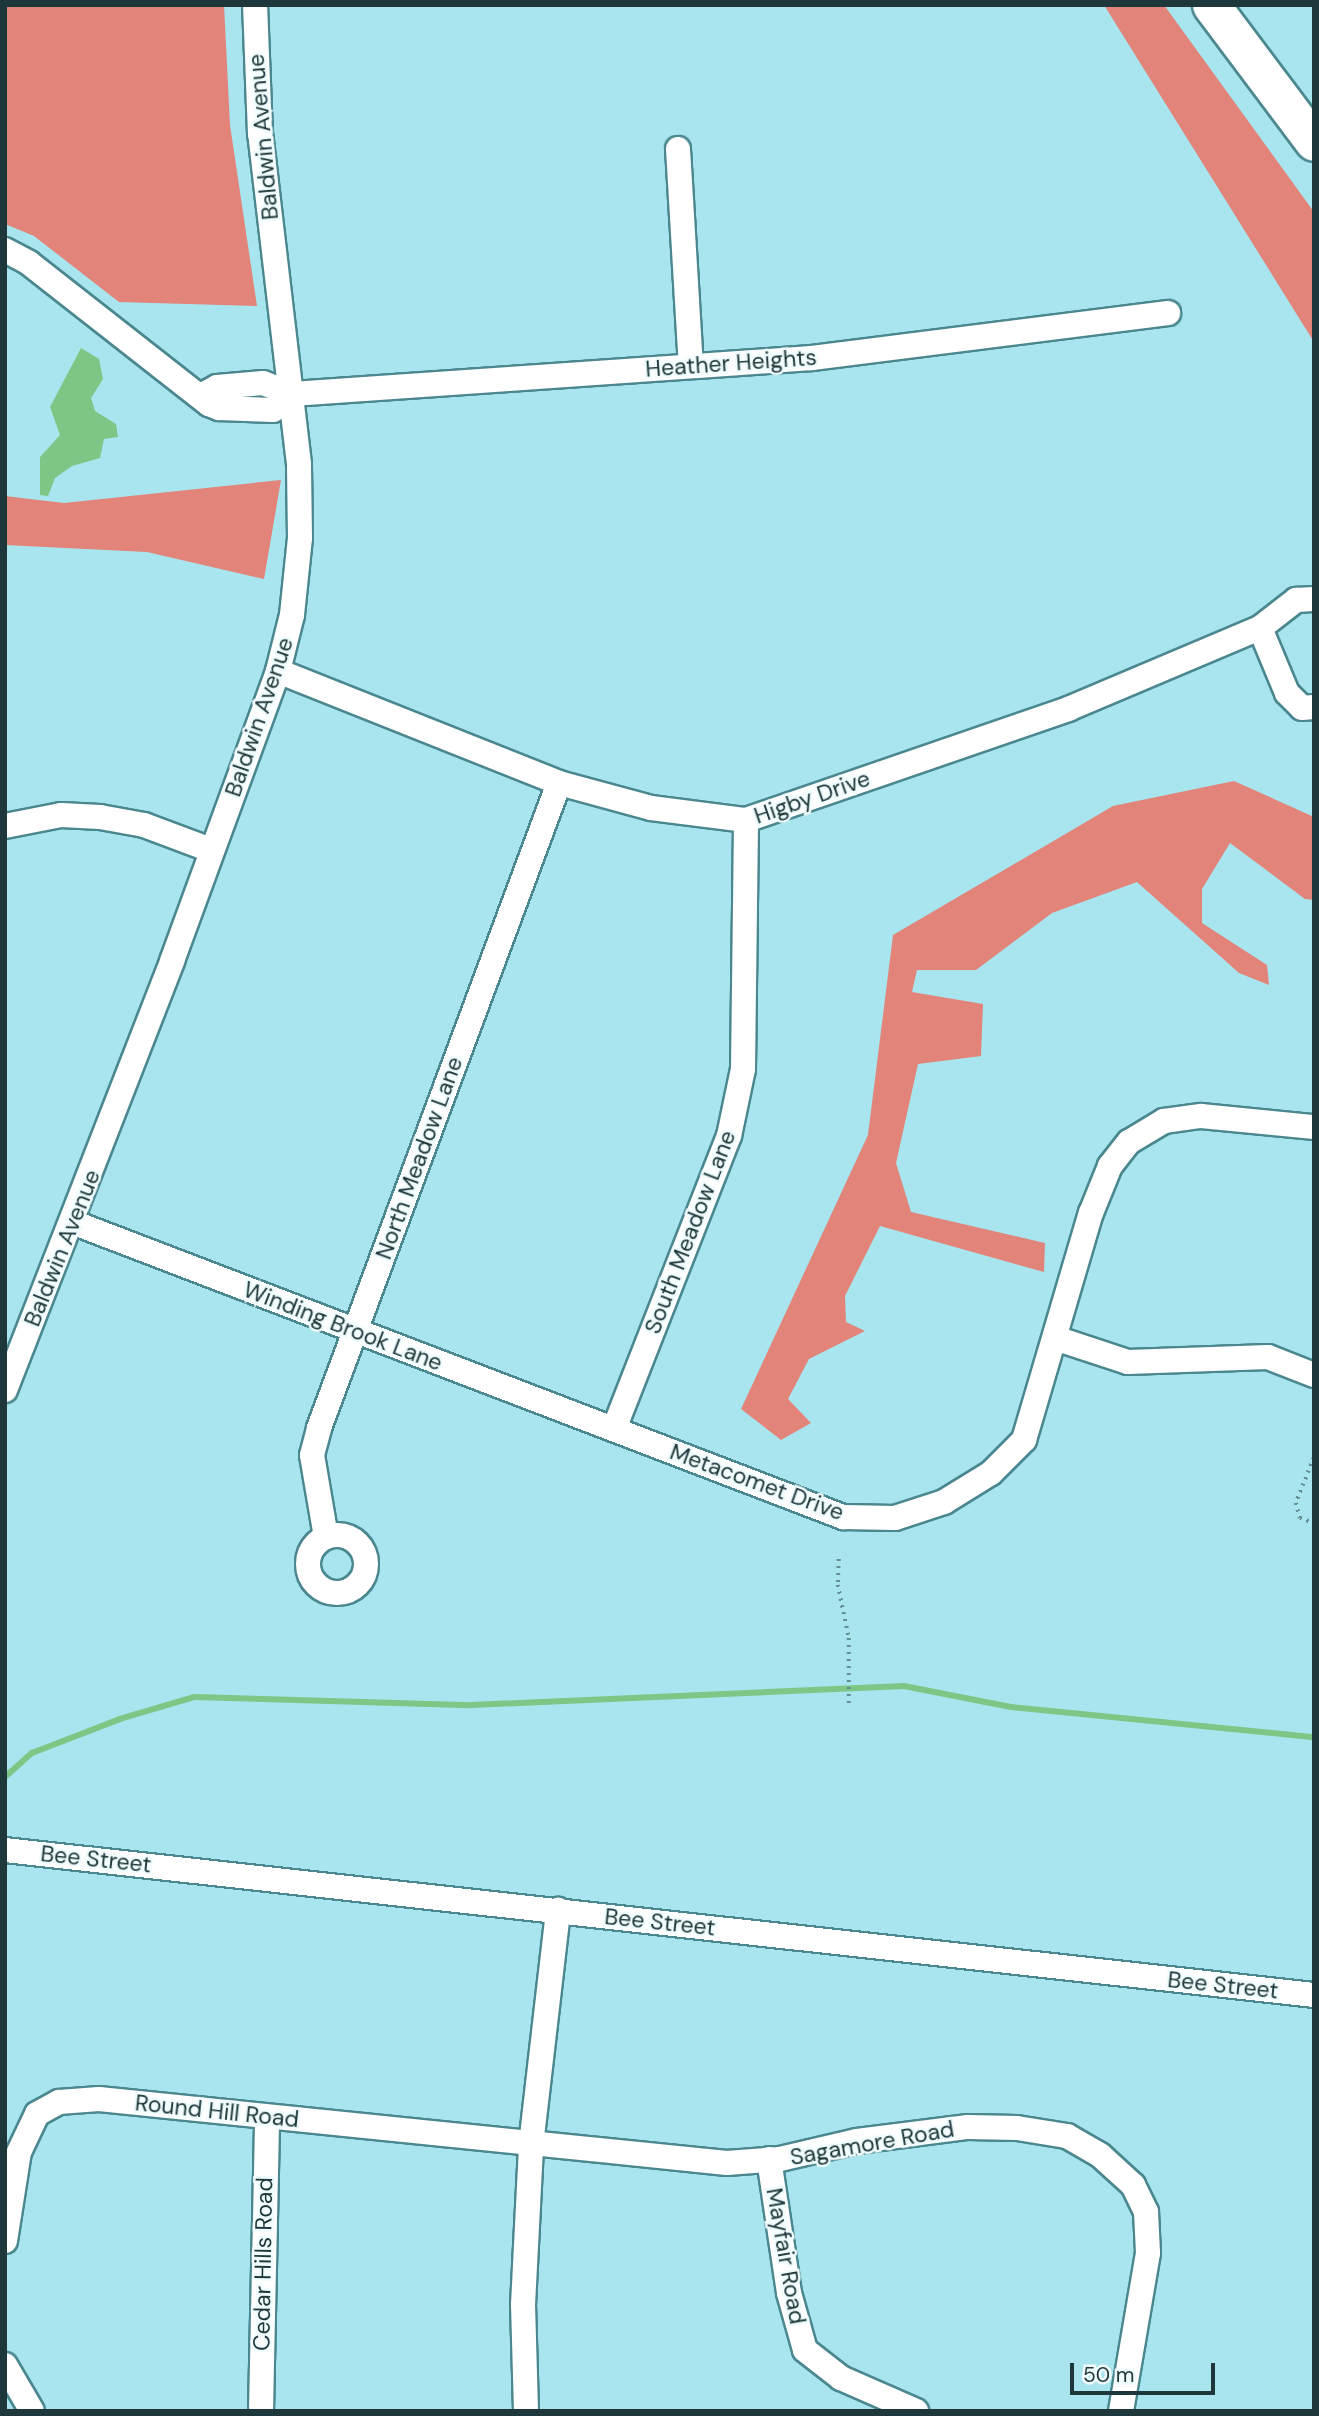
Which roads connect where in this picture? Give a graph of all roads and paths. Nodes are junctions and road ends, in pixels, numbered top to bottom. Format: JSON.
{"nodes":[{"id":1,"x":255,"y":5,"type":"edge"},
{"id":2,"x":1211,"y":5,"type":"edge"},
{"id":3,"x":1314,"y":142,"type":"edge"},
{"id":4,"x":678,"y":149,"type":"dead end"},
{"id":5,"x":5,"y":250,"type":"edge"},
{"id":6,"x":1168,"y":313,"type":"dead end"},
{"id":7,"x":691,"y":366,"type":"junction"},
{"id":8,"x":292,"y":394,"type":"junction"},
{"id":9,"x":1314,"y":599,"type":"edge"},
{"id":10,"x":1260,"y":628,"type":"junction"},
{"id":11,"x":278,"y":671,"type":"junction"},
{"id":12,"x":1314,"y":707,"type":"edge"},
{"id":13,"x":559,"y":783,"type":"junction"},
{"id":14,"x":746,"y":820,"type":"junction"},
{"id":15,"x":5,"y":825,"type":"edge"},
{"id":16,"x":211,"y":850,"type":"junction"},
{"id":17,"x":1314,"y":1127,"type":"edge"},
{"id":18,"x":72,"y":1222,"type":"junction"},
{"id":19,"x":354,"y":1331,"type":"junction"},
{"id":20,"x":1055,"y":1338,"type":"junction"},
{"id":21,"x":1314,"y":1375,"type":"edge"},
{"id":22,"x":5,"y":1390,"type":"edge"},
{"id":23,"x":614,"y":1429,"type":"junction"},
{"id":24,"x":1314,"y":1458,"type":"edge"},
{"id":25,"x":1314,"y":1523,"type":"edge"},
{"id":26,"x":326,"y":1537,"type":"dead end"},
{"id":27,"x":839,"y":1559,"type":"dead end"},
{"id":28,"x":849,"y":1704,"type":"dead end"},
{"id":29,"x":5,"y":1850,"type":"edge"},
{"id":30,"x":558,"y":1910,"type":"junction"},
{"id":31,"x":1314,"y":1995,"type":"edge"},
{"id":32,"x":267,"y":2117,"type":"junction"},
{"id":33,"x":531,"y":2145,"type":"junction"},
{"id":34,"x":769,"y":2160,"type":"junction"},
{"id":35,"x":5,"y":2241,"type":"edge"},
{"id":36,"x":5,"y":2365,"type":"edge"},
{"id":37,"x":32,"y":2411,"type":"edge"},
{"id":38,"x":261,"y":2411,"type":"edge"},
{"id":39,"x":526,"y":2411,"type":"edge"},
{"id":40,"x":916,"y":2411,"type":"edge"},
{"id":41,"x":1121,"y":2411,"type":"edge"}],
"edges":[{"from":1,"to":8,"type":"street","name":"Baldwin Avenue"},
{"from":2,"to":3,"type":"highway"},
{"from":4,"to":7,"type":"street"},
{"from":5,"to":8,"type":"street"},
{"from":6,"to":7,"type":"street","name":"Heather Heights"},
{"from":7,"to":8,"type":"street","name":"Heather Heights"},
{"from":8,"to":11,"type":"street","name":"Baldwin Avenue"},
{"from":9,"to":10,"type":"street","name":"Higby Drive"},
{"from":10,"to":12,"type":"street"},
{"from":10,"to":14,"type":"street","name":"Higby Drive"},
{"from":11,"to":13,"type":"street","name":"Higby Drive"},
{"from":11,"to":16,"type":"street","name":"Baldwin Avenue"},
{"from":13,"to":14,"type":"street","name":"Higby Drive"},
{"from":13,"to":19,"type":"street","name":"North Meadow Lane"},
{"from":14,"to":23,"type":"street","name":"South Meadow Lane"},
{"from":15,"to":16,"type":"street"},
{"from":16,"to":18,"type":"street","name":"Baldwin Avenue"},
{"from":17,"to":20,"type":"street","name":"Metacomet Drive"},
{"from":18,"to":19,"type":"street","name":"Winding Brook Lane"},
{"from":18,"to":22,"type":"street","name":"Baldwin Avenue"},
{"from":19,"to":23,"type":"street","name":"Winding Brook Lane"},
{"from":19,"to":26,"type":"street","name":"North Meadow Lane"},
{"from":20,"to":21,"type":"street"},
{"from":20,"to":23,"type":"street","name":"Metacomet Drive"},
{"from":24,"to":25,"type":"path"},
{"from":27,"to":28,"type":"path"},
{"from":29,"to":30,"type":"street","name":"Bee Street"},
{"from":30,"to":31,"type":"street","name":"Bee Street"},
{"from":30,"to":33,"type":"street"},
{"from":32,"to":33,"type":"street","name":"Round Hill Road"},
{"from":32,"to":35,"type":"street","name":"Round Hill Road"},
{"from":32,"to":38,"type":"street","name":"Cedar Hills Road"},
{"from":33,"to":34,"type":"street","name":"Sagamore Road"},
{"from":33,"to":39,"type":"street"},
{"from":34,"to":40,"type":"street","name":"Mayfair Road"},
{"from":34,"to":41,"type":"street","name":"Sagamore Road"},
{"from":36,"to":37,"type":"street"}]}
